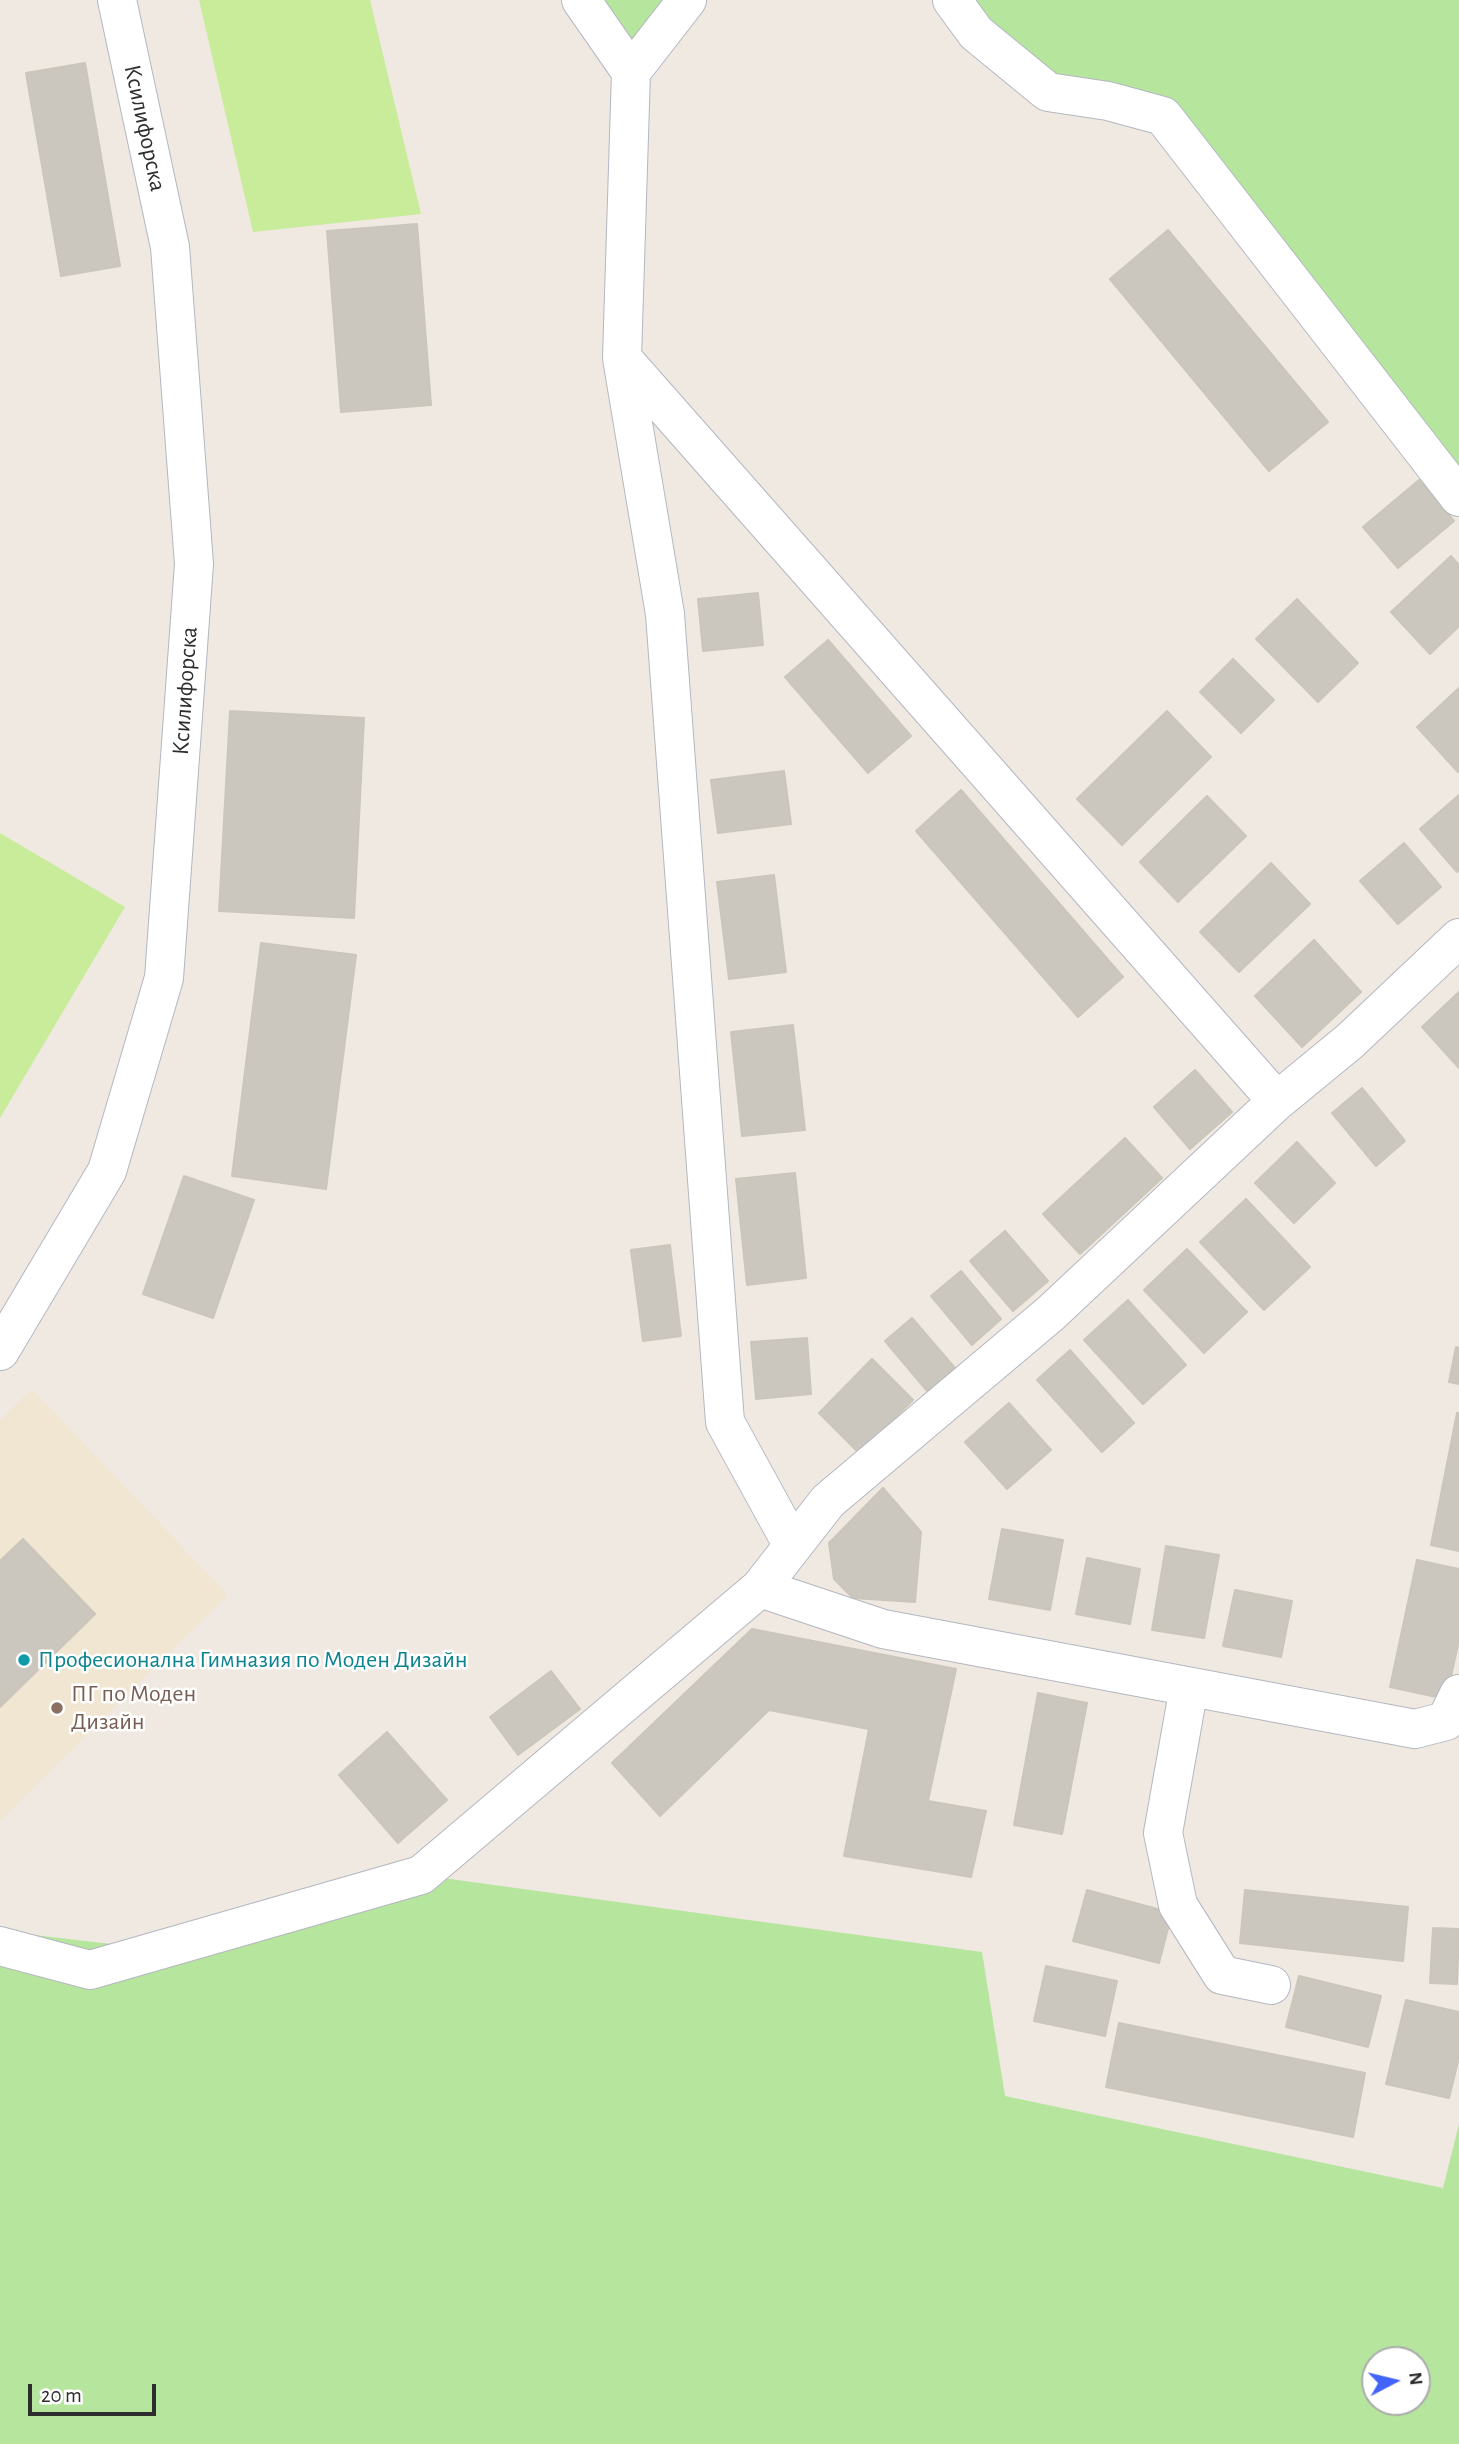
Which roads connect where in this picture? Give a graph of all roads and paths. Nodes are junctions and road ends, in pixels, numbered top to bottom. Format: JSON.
{"nodes":[{"id":1,"x":117,"y":0,"type":"edge"},
{"id":2,"x":581,"y":0,"type":"edge"},
{"id":3,"x":687,"y":0,"type":"edge"},
{"id":4,"x":952,"y":0,"type":"edge"},
{"id":5,"x":631,"y":72,"type":"junction"},
{"id":6,"x":622,"y":358,"type":"junction"},
{"id":7,"x":1459,"y":497,"type":"edge"},
{"id":8,"x":1459,"y":938,"type":"edge"},
{"id":9,"x":1277,"y":1101,"type":"junction"},
{"id":10,"x":0,"y":1351,"type":"edge"},
{"id":11,"x":793,"y":1546,"type":"junction"},
{"id":12,"x":760,"y":1588,"type":"junction"},
{"id":13,"x":1189,"y":1687,"type":"junction"},
{"id":14,"x":1459,"y":1694,"type":"edge"},
{"id":15,"x":0,"y":1946,"type":"edge"},
{"id":16,"x":1270,"y":1984,"type":"dead end"}],
"edges":[{"from":1,"to":10,"type":"street","name":"Ксилифорска"},
{"from":2,"to":5,"type":"street"},
{"from":3,"to":5,"type":"street"},
{"from":4,"to":7,"type":"street"},
{"from":5,"to":6,"type":"street"},
{"from":6,"to":9,"type":"street"},
{"from":6,"to":11,"type":"street"},
{"from":8,"to":9,"type":"street"},
{"from":9,"to":11,"type":"street"},
{"from":11,"to":12,"type":"street"},
{"from":12,"to":13,"type":"street"},
{"from":12,"to":15,"type":"street"},
{"from":13,"to":14,"type":"street"},
{"from":13,"to":16,"type":"street"}]}
